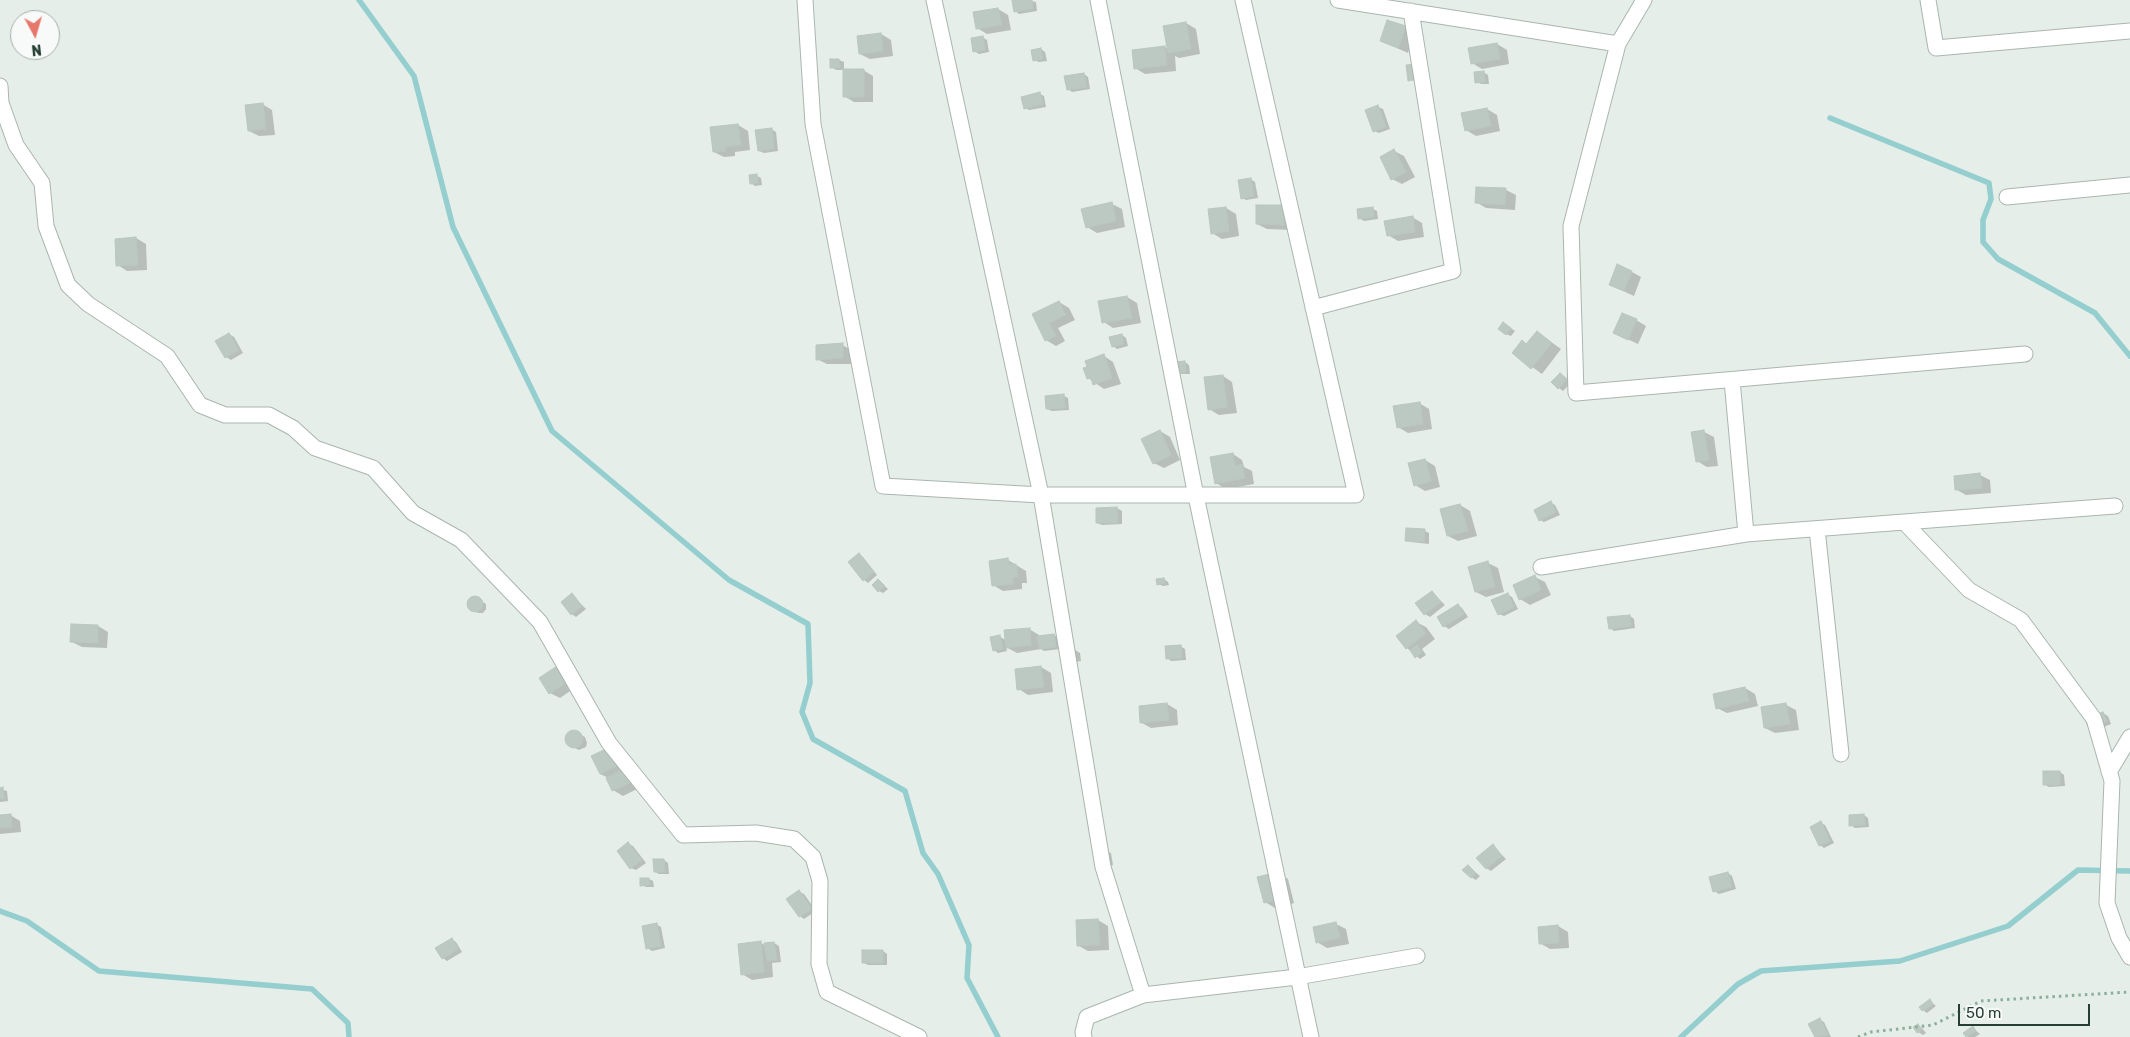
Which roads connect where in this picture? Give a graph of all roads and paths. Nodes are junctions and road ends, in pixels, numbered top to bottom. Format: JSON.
{"nodes":[{"id":1,"x":805,"y":0,"type":"edge"},
{"id":2,"x":934,"y":0,"type":"edge"},
{"id":3,"x":1098,"y":0,"type":"edge"},
{"id":4,"x":1243,"y":0,"type":"edge"},
{"id":5,"x":1338,"y":0,"type":"edge"},
{"id":6,"x":1644,"y":0,"type":"edge"},
{"id":7,"x":1928,"y":0,"type":"edge"},
{"id":8,"x":1411,"y":11,"type":"junction"},
{"id":9,"x":2130,"y":31,"type":"edge"},
{"id":10,"x":1618,"y":44,"type":"junction"},
{"id":11,"x":0,"y":86,"type":"edge"},
{"id":12,"x":2130,"y":185,"type":"edge"},
{"id":13,"x":2007,"y":197,"type":"dead end"},
{"id":14,"x":1313,"y":308,"type":"junction"},
{"id":15,"x":2025,"y":354,"type":"dead end"},
{"id":16,"x":1732,"y":380,"type":"junction"},
{"id":17,"x":1041,"y":495,"type":"junction"},
{"id":18,"x":1196,"y":496,"type":"junction"},
{"id":19,"x":2115,"y":506,"type":"dead end"},
{"id":20,"x":1904,"y":522,"type":"junction"},
{"id":21,"x":1817,"y":529,"type":"junction"},
{"id":22,"x":1746,"y":534,"type":"junction"},
{"id":23,"x":1542,"y":567,"type":"dead end"},
{"id":24,"x":2130,"y":737,"type":"edge"},
{"id":25,"x":1841,"y":754,"type":"dead end"},
{"id":26,"x":2110,"y":772,"type":"junction"},
{"id":27,"x":1417,"y":956,"type":"dead end"},
{"id":28,"x":2130,"y":957,"type":"edge"},
{"id":29,"x":1297,"y":977,"type":"junction"},
{"id":30,"x":2130,"y":992,"type":"edge"},
{"id":31,"x":1143,"y":995,"type":"junction"},
{"id":32,"x":919,"y":1037,"type":"edge"},
{"id":33,"x":1084,"y":1037,"type":"edge"},
{"id":34,"x":1311,"y":1037,"type":"edge"},
{"id":35,"x":1858,"y":1037,"type":"edge"}],
"edges":[{"from":1,"to":17,"type":"street"},
{"from":2,"to":17,"type":"street"},
{"from":3,"to":18,"type":"street"},
{"from":4,"to":14,"type":"street"},
{"from":5,"to":8,"type":"street"},
{"from":6,"to":10,"type":"street"},
{"from":7,"to":9,"type":"street"},
{"from":8,"to":10,"type":"street"},
{"from":8,"to":14,"type":"street"},
{"from":10,"to":16,"type":"street"},
{"from":11,"to":32,"type":"street"},
{"from":12,"to":13,"type":"street"},
{"from":14,"to":18,"type":"street"},
{"from":15,"to":16,"type":"street"},
{"from":16,"to":22,"type":"street"},
{"from":17,"to":18,"type":"street"},
{"from":17,"to":31,"type":"street"},
{"from":18,"to":29,"type":"street"},
{"from":19,"to":20,"type":"street"},
{"from":20,"to":21,"type":"street"},
{"from":20,"to":26,"type":"street"},
{"from":21,"to":22,"type":"street"},
{"from":21,"to":25,"type":"street"},
{"from":22,"to":23,"type":"street"},
{"from":24,"to":26,"type":"street"},
{"from":26,"to":28,"type":"street"},
{"from":27,"to":29,"type":"street"},
{"from":29,"to":31,"type":"street"},
{"from":29,"to":34,"type":"street"},
{"from":30,"to":35,"type":"path"},
{"from":31,"to":33,"type":"street"}]}
